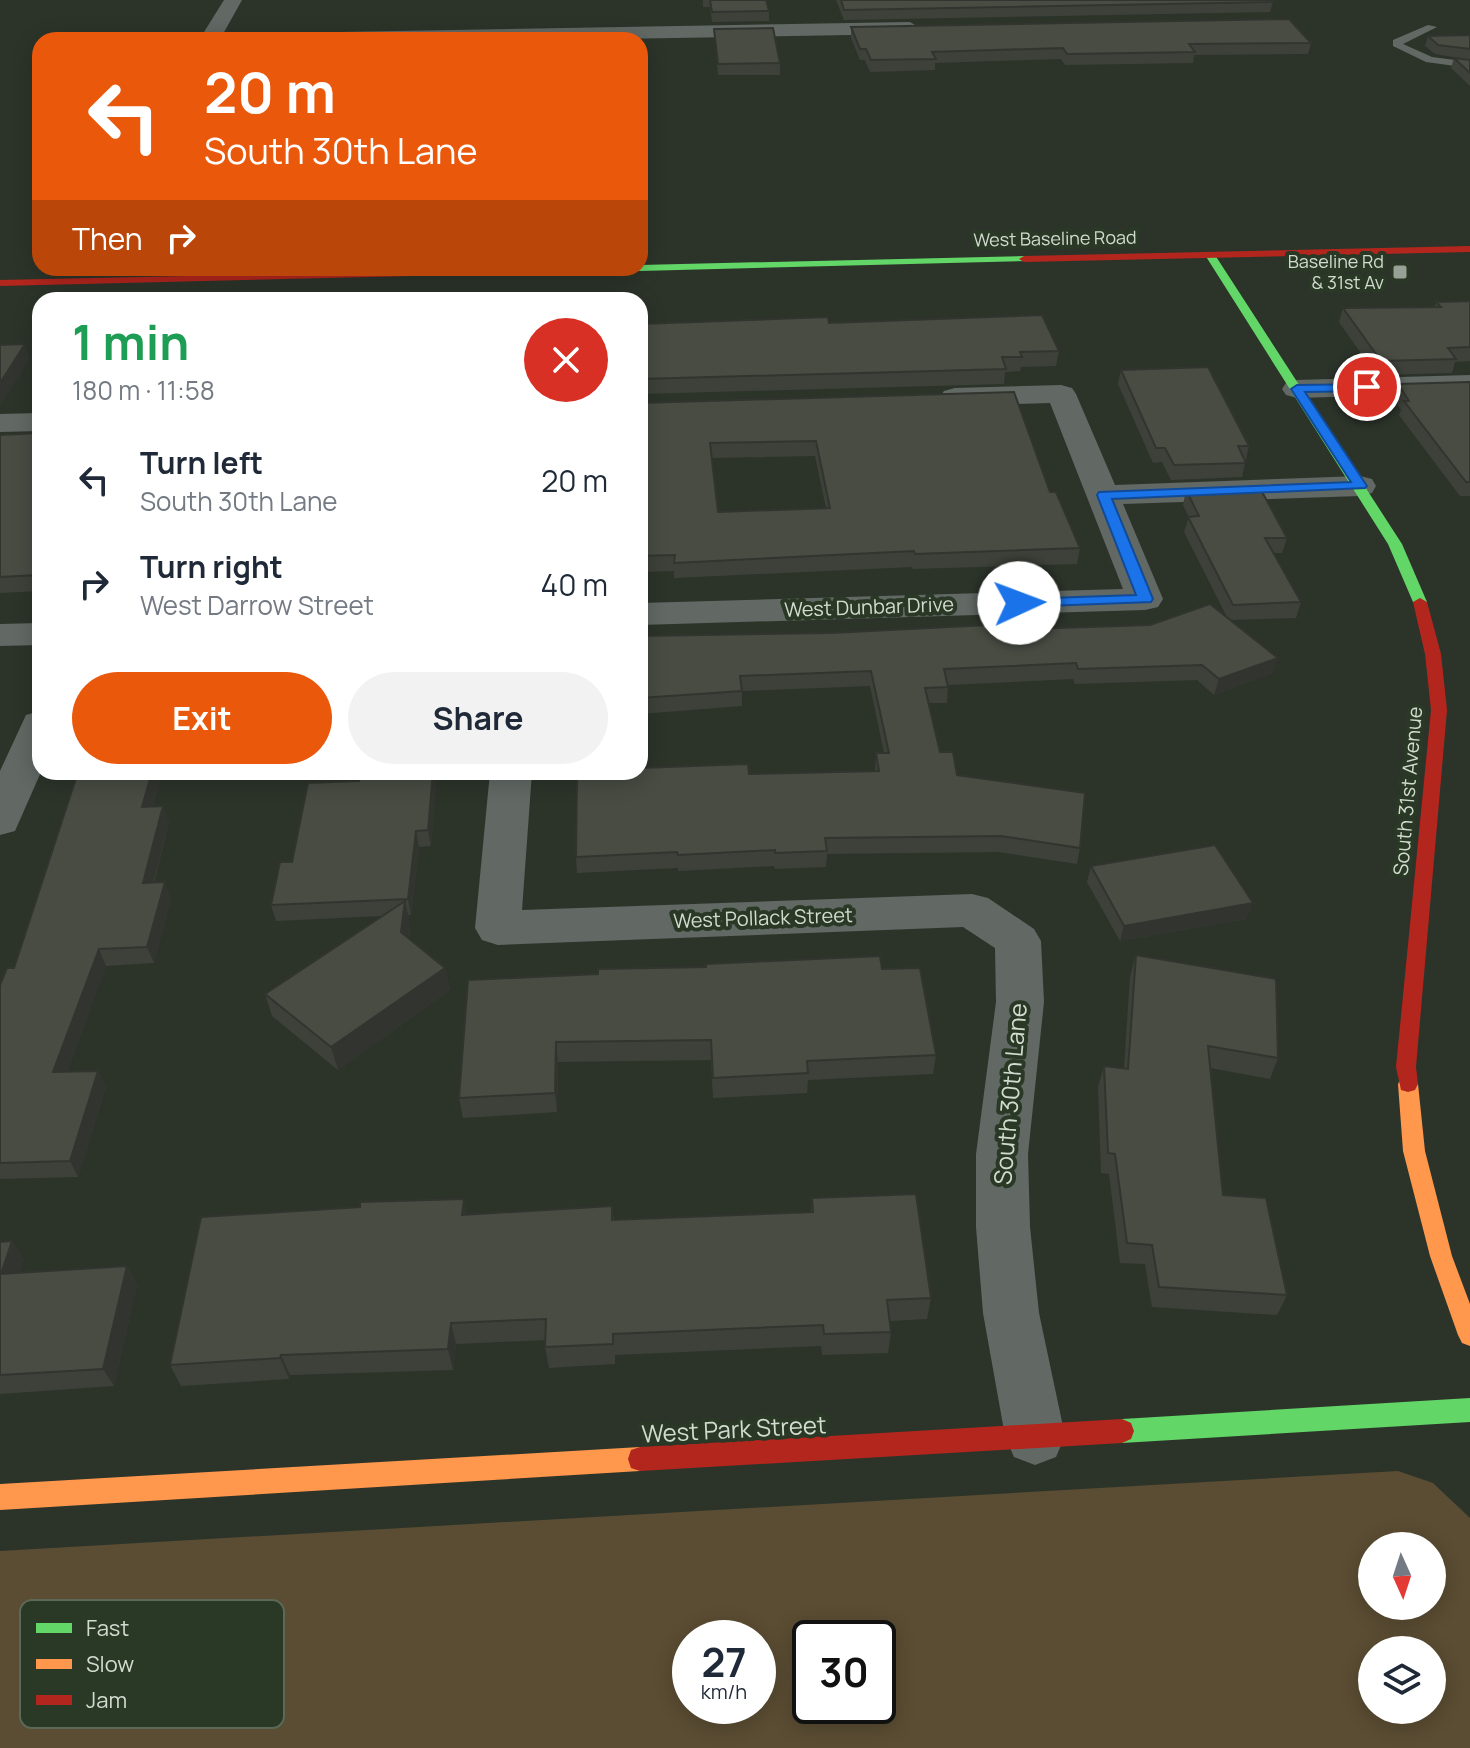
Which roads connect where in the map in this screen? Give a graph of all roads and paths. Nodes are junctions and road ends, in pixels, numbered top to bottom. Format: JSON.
{"nodes":[{"id":1,"x":233,"y":0,"type":"edge"},
{"id":2,"x":934,"y":27,"type":"edge"},
{"id":3,"x":1432,"y":27,"type":"dead end"},
{"id":4,"x":214,"y":32,"type":"edge"},
{"id":5,"x":648,"y":32,"type":"edge"},
{"id":6,"x":1470,"y":65,"type":"edge"},
{"id":7,"x":1470,"y":249,"type":"edge"},
{"id":8,"x":1210,"y":255,"type":"junction"},
{"id":9,"x":648,"y":268,"type":"edge"},
{"id":10,"x":52,"y":276,"type":"edge"},
{"id":11,"x":0,"y":283,"type":"edge"},
{"id":12,"x":1470,"y":384,"type":"edge"},
{"id":13,"x":1297,"y":389,"type":"junction"},
{"id":14,"x":921,"y":398,"type":"edge"},
{"id":15,"x":32,"y":422,"type":"edge"},
{"id":16,"x":0,"y":423,"type":"edge"},
{"id":17,"x":1360,"y":486,"type":"junction"},
{"id":18,"x":1104,"y":495,"type":"junction"},
{"id":19,"x":648,"y":614,"type":"edge"},
{"id":20,"x":32,"y":634,"type":"edge"},
{"id":21,"x":0,"y":635,"type":"edge"},
{"id":22,"x":32,"y":743,"type":"edge"},
{"id":23,"x":510,"y":780,"type":"edge"},
{"id":24,"x":0,"y":821,"type":"edge"},
{"id":25,"x":1018,"y":941,"type":"joint"},
{"id":26,"x":1470,"y":1335,"type":"edge"},
{"id":27,"x":1470,"y":1410,"type":"edge"},
{"id":28,"x":1035,"y":1436,"type":"junction"},
{"id":29,"x":0,"y":1497,"type":"edge"}],
"edges":[{"from":1,"to":4,"type":"street"},
{"from":2,"to":5,"type":"street"},
{"from":3,"to":6,"type":"lane"},
{"from":7,"to":8,"type":"street","name":"West Baseline Road"},
{"from":8,"to":9,"type":"street","name":"West Baseline Road"},
{"from":8,"to":13,"type":"street","name":"South 31st Avenue"},
{"from":10,"to":11,"type":"street","name":"West Baseline Road"},
{"from":12,"to":13,"type":"street"},
{"from":13,"to":17,"type":"street","name":"South 31st Avenue"},
{"from":14,"to":18,"type":"street"},
{"from":15,"to":16,"type":"street"},
{"from":17,"to":18,"type":"street"},
{"from":17,"to":26,"type":"street","name":"South 31st Avenue"},
{"from":18,"to":19,"type":"street","name":"West Dunbar Drive"},
{"from":20,"to":21,"type":"street"},
{"from":22,"to":24,"type":"street"},
{"from":23,"to":25,"type":"street","name":"West Pollack Street"},
{"from":25,"to":28,"type":"street","name":"South 30th Lane"},
{"from":27,"to":28,"type":"street","name":"West Park Street"},
{"from":28,"to":29,"type":"street","name":"West Park Street"}]}
